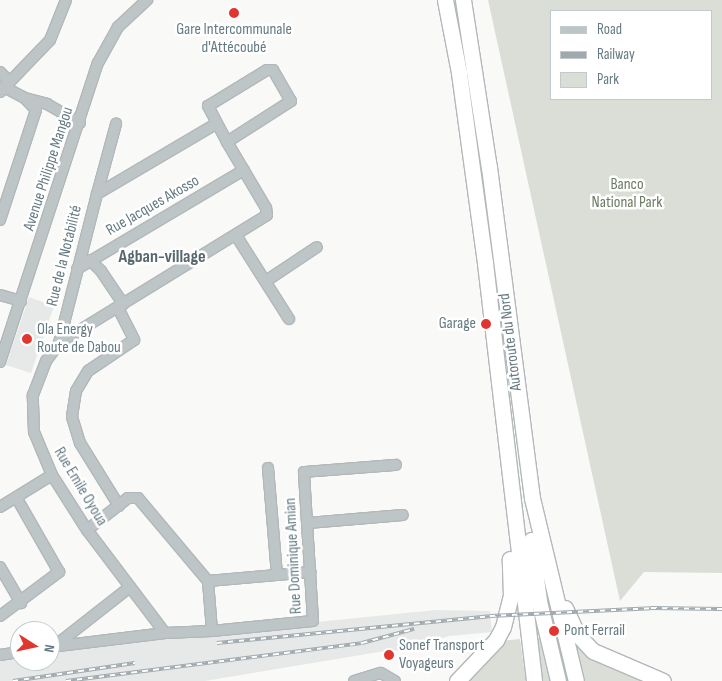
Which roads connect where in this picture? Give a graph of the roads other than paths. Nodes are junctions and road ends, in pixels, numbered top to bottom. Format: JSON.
{"nodes":[{"id":1,"x":66,"y":0,"type":"edge"},
{"id":2,"x":147,"y":0,"type":"edge"},
{"id":3,"x":445,"y":0,"type":"edge"},
{"id":4,"x":463,"y":0,"type":"edge"},
{"id":5,"x":0,"y":72,"type":"edge"},
{"id":6,"x":4,"y":87,"type":"edge"},
{"id":7,"x":25,"y":98,"type":"junction"},
{"id":8,"x":80,"y":123,"type":"junction"},
{"id":9,"x":116,"y":124,"type":"dead end"},
{"id":10,"x":216,"y":124,"type":"junction"},
{"id":11,"x":227,"y":142,"type":"junction"},
{"id":12,"x":244,"y":170,"type":"junction"},
{"id":13,"x":97,"y":194,"type":"junction"},
{"id":14,"x":0,"y":220,"type":"edge"},
{"id":15,"x":237,"y":237,"type":"junction"},
{"id":16,"x":317,"y":247,"type":"dead end"},
{"id":17,"x":90,"y":260,"type":"junction"},
{"id":18,"x":77,"y":268,"type":"junction"},
{"id":19,"x":266,"y":281,"type":"junction"},
{"id":20,"x":0,"y":295,"type":"edge"},
{"id":21,"x":0,"y":302,"type":"edge"},
{"id":22,"x":19,"y":304,"type":"junction"},
{"id":23,"x":120,"y":306,"type":"junction"},
{"id":24,"x":289,"y":319,"type":"dead end"},
{"id":25,"x":59,"y":343,"type":"junction"},
{"id":26,"x":0,"y":362,"type":"edge"},
{"id":27,"x":519,"y":407,"type":"junction"},
{"id":28,"x":506,"y":446,"type":"junction"},
{"id":29,"x":396,"y":465,"type":"dead end"},
{"id":30,"x":268,"y":468,"type":"dead end"},
{"id":31,"x":52,"y":475,"type":"junction"},
{"id":32,"x":16,"y":497,"type":"junction"},
{"id":33,"x":119,"y":506,"type":"junction"},
{"id":34,"x":0,"y":507,"type":"edge"},
{"id":35,"x":403,"y":515,"type":"dead end"},
{"id":36,"x":308,"y":523,"type":"junction"},
{"id":37,"x":87,"y":530,"type":"junction"},
{"id":38,"x":0,"y":567,"type":"edge"},
{"id":39,"x":312,"y":572,"type":"junction"},
{"id":40,"x":548,"y":574,"type":"junction"},
{"id":41,"x":277,"y":575,"type":"junction"},
{"id":42,"x":208,"y":581,"type":"junction"},
{"id":43,"x":130,"y":587,"type":"junction"},
{"id":44,"x":21,"y":603,"type":"junction"},
{"id":45,"x":0,"y":616,"type":"edge"},
{"id":46,"x":212,"y":631,"type":"junction"},
{"id":47,"x":165,"y":633,"type":"junction"},
{"id":48,"x":60,"y":641,"type":"edge"},
{"id":49,"x":60,"y":645,"type":"edge"},
{"id":50,"x":354,"y":681,"type":"edge"},
{"id":51,"x":395,"y":681,"type":"edge"},
{"id":52,"x":457,"y":681,"type":"edge"},
{"id":53,"x":534,"y":681,"type":"edge"},
{"id":54,"x":558,"y":681,"type":"edge"},
{"id":55,"x":576,"y":681,"type":"edge"},
{"id":56,"x":663,"y":681,"type":"edge"}],
"edges":[{"from":1,"to":6,"type":"street"},
{"from":2,"to":8,"type":"street","name":"Avenue Philippe Mangou"},
{"from":3,"to":28,"type":"highway","name":"Autoroute du Nord"},
{"from":4,"to":27,"type":"highway","name":"Autoroute du Nord"},
{"from":5,"to":6,"type":"street"},
{"from":6,"to":7,"type":"street"},
{"from":7,"to":8,"type":"street"},
{"from":7,"to":14,"type":"street"},
{"from":8,"to":22,"type":"street","name":"Avenue Philippe Mangou"},
{"from":9,"to":13,"type":"street"},
{"from":10,"to":11,"type":"street","name":"Rue Emile Oyoua"},
{"from":10,"to":11,"type":"street"},
{"from":10,"to":13,"type":"street","name":"Rue de la Notabilité"},
{"from":11,"to":12,"type":"street","name":"Rue Emile Oyoua"},
{"from":12,"to":15,"type":"street","name":"Rue Emile Oyoua"},
{"from":12,"to":17,"type":"street","name":"Rue Jacques Akosso"},
{"from":13,"to":18,"type":"street","name":"Rue de la Notabilité"},
{"from":15,"to":19,"type":"street"},
{"from":15,"to":23,"type":"street","name":"Rue Emile Oyoua"},
{"from":16,"to":19,"type":"street"},
{"from":17,"to":18,"type":"street","name":"Rue Jacques Akosso"},
{"from":17,"to":23,"type":"street"},
{"from":18,"to":25,"type":"street","name":"Rue de la Notabilité"},
{"from":19,"to":24,"type":"street"},
{"from":20,"to":22,"type":"street"},
{"from":21,"to":22,"type":"street"},
{"from":22,"to":26,"type":"street","name":"Avenue Philippe Mangou"},
{"from":23,"to":25,"type":"street","name":"Rue Emile Oyoua"},
{"from":23,"to":33,"type":"street"},
{"from":25,"to":31,"type":"street","name":"Rue Emile Oyoua"},
{"from":27,"to":40,"type":"highway","name":"Autoroute du Nord"},
{"from":27,"to":54,"type":"highway"},
{"from":28,"to":52,"type":"highway"},
{"from":28,"to":53,"type":"highway","name":"Autoroute du Nord"},
{"from":29,"to":36,"type":"street","name":"Rue Dominique Amian"},
{"from":30,"to":41,"type":"street"},
{"from":31,"to":32,"type":"street"},
{"from":31,"to":37,"type":"street","name":"Rue Emile Oyoua"},
{"from":32,"to":34,"type":"street"},
{"from":32,"to":44,"type":"street"},
{"from":33,"to":37,"type":"street"},
{"from":33,"to":42,"type":"street"},
{"from":35,"to":36,"type":"street"},
{"from":36,"to":39,"type":"street","name":"Rue Dominique Amian"},
{"from":37,"to":43,"type":"street","name":"Rue Emile Oyoua"},
{"from":38,"to":44,"type":"street"},
{"from":39,"to":41,"type":"street"},
{"from":39,"to":46,"type":"street","name":"Rue Dominique Amian"},
{"from":40,"to":55,"type":"highway","name":"Autoroute du Nord"},
{"from":40,"to":56,"type":"highway"},
{"from":41,"to":42,"type":"street"},
{"from":42,"to":46,"type":"street"},
{"from":43,"to":47,"type":"street","name":"Rue Emile Oyoua"},
{"from":43,"to":48,"type":"street"},
{"from":44,"to":45,"type":"street"},
{"from":46,"to":47,"type":"street"},
{"from":47,"to":49,"type":"street"},
{"from":50,"to":51,"type":"street"}]}
